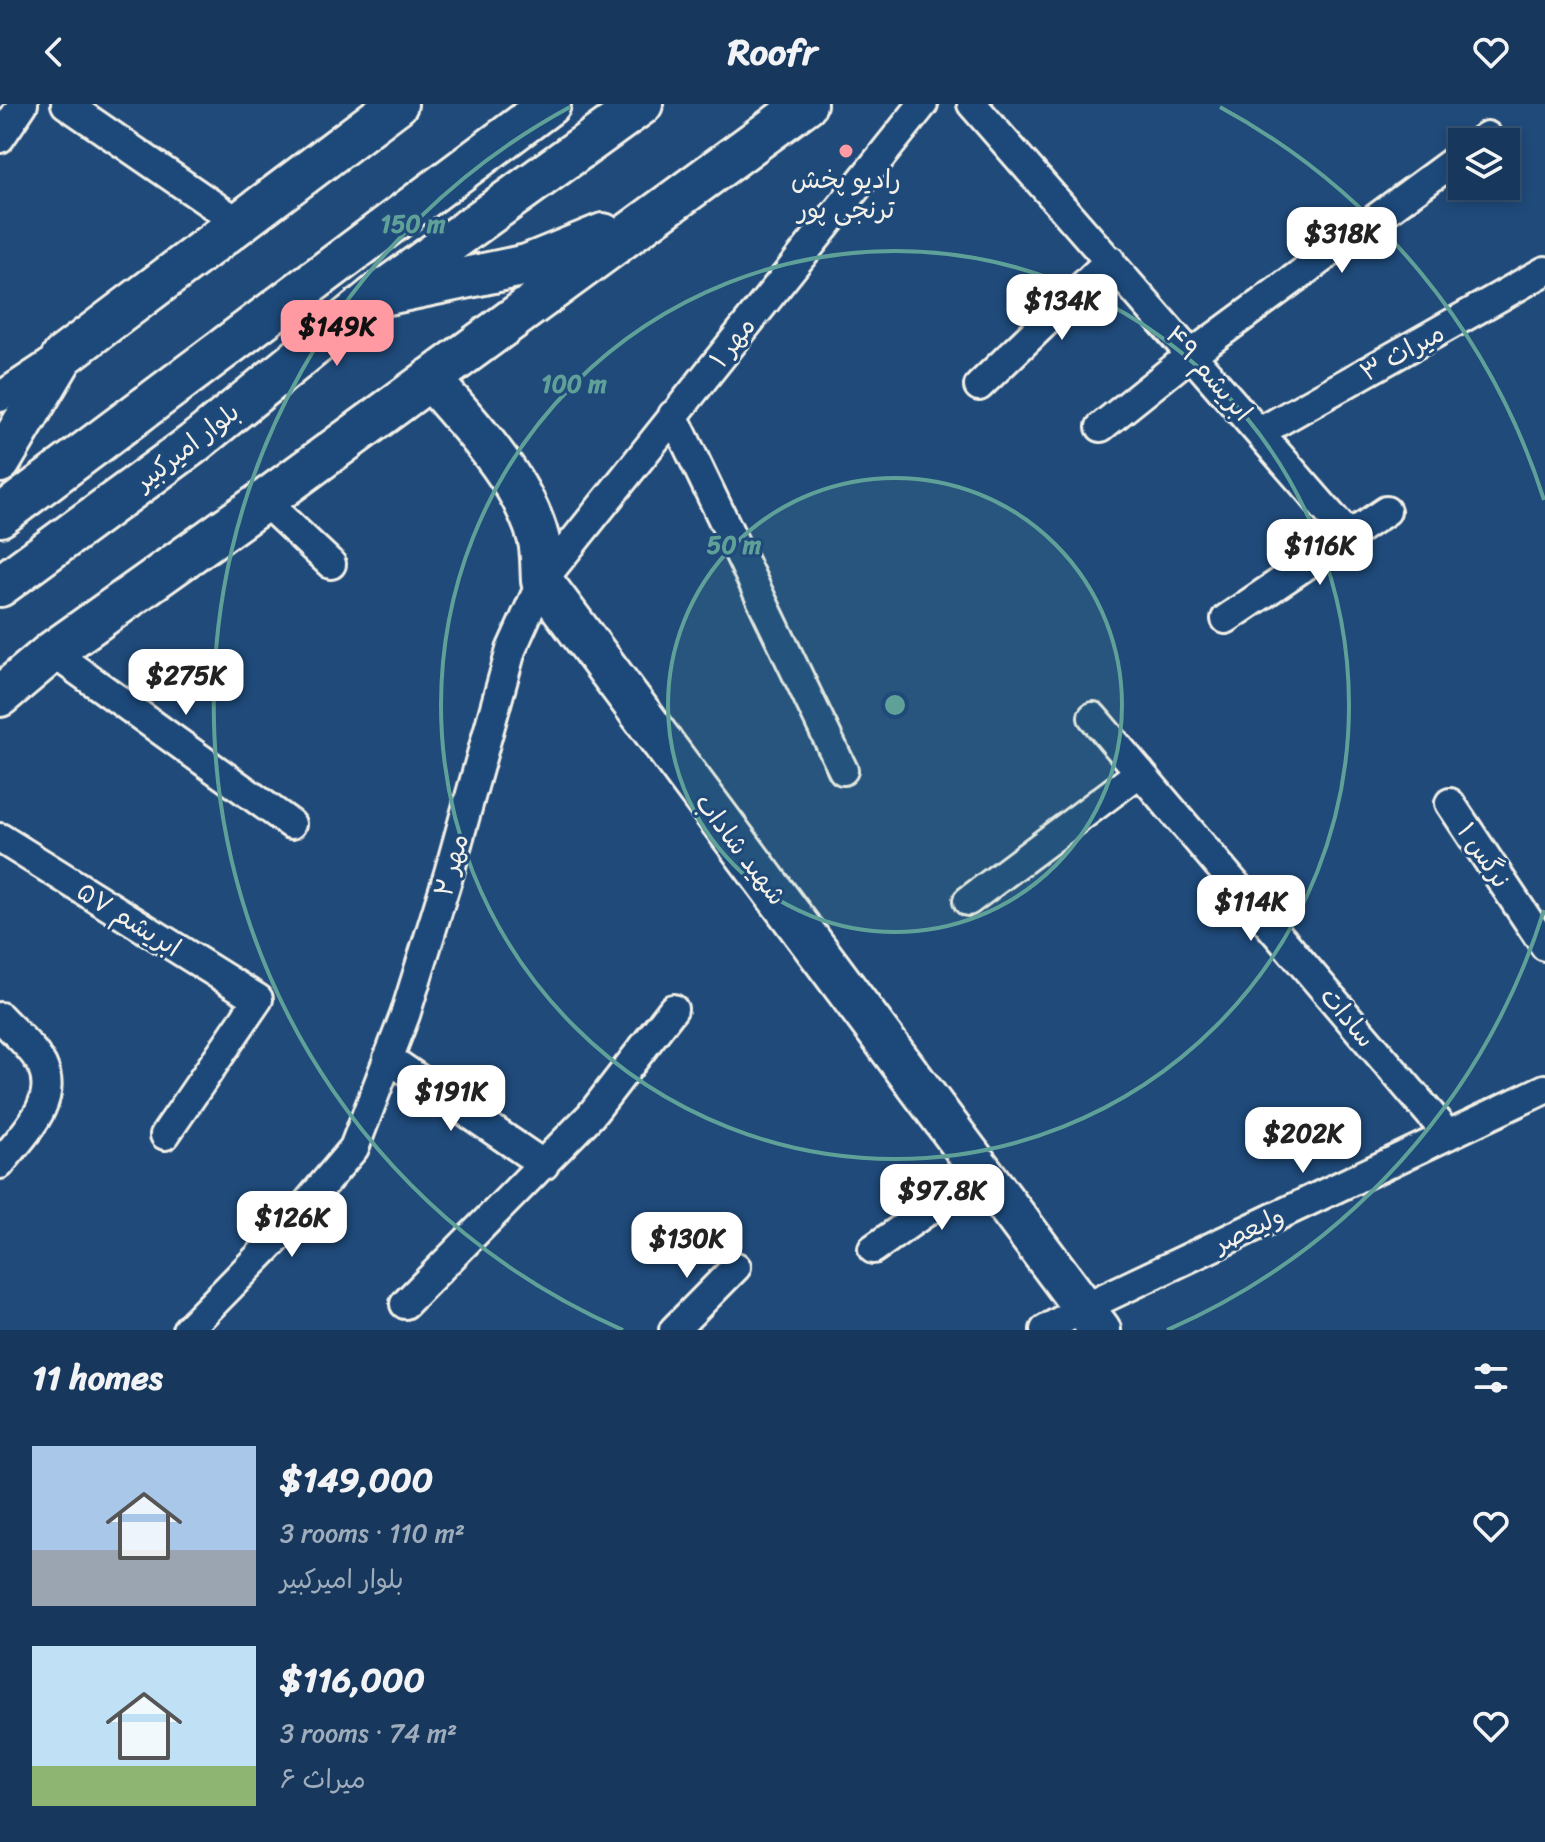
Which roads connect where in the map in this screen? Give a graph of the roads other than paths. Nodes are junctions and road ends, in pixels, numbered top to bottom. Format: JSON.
{"nodes":[{"id":1,"x":23,"y":104,"type":"edge"},
{"id":2,"x":66,"y":104,"type":"edge"},
{"id":3,"x":397,"y":104,"type":"edge"},
{"id":4,"x":550,"y":104,"type":"edge"},
{"id":5,"x":642,"y":104,"type":"edge"},
{"id":6,"x":806,"y":104,"type":"edge"},
{"id":7,"x":923,"y":104,"type":"edge"},
{"id":8,"x":972,"y":104,"type":"edge"},
{"id":9,"x":0,"y":138,"type":"edge"},
{"id":10,"x":1448,"y":165,"type":"edge"},
{"id":11,"x":660,"y":211,"type":"junction"},
{"id":12,"x":239,"y":223,"type":"junction"},
{"id":13,"x":1110,"y":260,"type":"junction"},
{"id":14,"x":1545,"y":271,"type":"edge"},
{"id":15,"x":373,"y":298,"type":"junction"},
{"id":16,"x":1192,"y":354,"type":"junction"},
{"id":17,"x":63,"y":356,"type":"junction"},
{"id":18,"x":430,"y":379,"type":"junction"},
{"id":19,"x":979,"y":386,"type":"dead end"},
{"id":20,"x":0,"y":397,"type":"edge"},
{"id":21,"x":673,"y":415,"type":"junction"},
{"id":22,"x":1101,"y":427,"type":"dead end"},
{"id":23,"x":1260,"y":432,"type":"junction"},
{"id":24,"x":0,"y":462,"type":"edge"},
{"id":25,"x":264,"y":501,"type":"junction"},
{"id":26,"x":1386,"y":511,"type":"dead end"},
{"id":27,"x":0,"y":516,"type":"edge"},
{"id":28,"x":1349,"y":536,"type":"junction"},
{"id":29,"x":331,"y":564,"type":"dead end"},
{"id":30,"x":542,"y":581,"type":"junction"},
{"id":31,"x":0,"y":586,"type":"edge"},
{"id":32,"x":1226,"y":619,"type":"dead end"},
{"id":33,"x":52,"y":652,"type":"junction"},
{"id":34,"x":0,"y":696,"type":"edge"},
{"id":35,"x":1093,"y":717,"type":"dead end"},
{"id":36,"x":843,"y":770,"type":"dead end"},
{"id":37,"x":1140,"y":772,"type":"junction"},
{"id":38,"x":1450,"y":803,"type":"dead end"},
{"id":39,"x":291,"y":824,"type":"dead end"},
{"id":40,"x":0,"y":838,"type":"edge"},
{"id":41,"x":968,"y":901,"type":"dead end"},
{"id":42,"x":1545,"y":946,"type":"edge"},
{"id":43,"x":673,"y":1009,"type":"dead end"},
{"id":44,"x":0,"y":1017,"type":"edge"},
{"id":45,"x":388,"y":1058,"type":"junction"},
{"id":46,"x":1545,"y":1089,"type":"edge"},
{"id":47,"x":165,"y":1135,"type":"dead end"},
{"id":48,"x":1448,"y":1135,"type":"junction"},
{"id":49,"x":0,"y":1164,"type":"edge"},
{"id":50,"x":544,"y":1165,"type":"junction"},
{"id":51,"x":981,"y":1173,"type":"junction"},
{"id":52,"x":873,"y":1249,"type":"dead end"},
{"id":53,"x":736,"y":1267,"type":"dead end"},
{"id":54,"x":405,"y":1304,"type":"dead end"},
{"id":55,"x":1091,"y":1319,"type":"edge"},
{"id":56,"x":187,"y":1330,"type":"edge"},
{"id":57,"x":674,"y":1330,"type":"edge"},
{"id":58,"x":1045,"y":1330,"type":"edge"}],
"edges":[{"from":1,"to":9,"type":"street"},
{"from":2,"to":12,"type":"street"},
{"from":3,"to":12,"type":"street"},
{"from":4,"to":27,"type":"street"},
{"from":5,"to":15,"type":"street","name":"بلوار امیرکبیر"},
{"from":6,"to":11,"type":"street"},
{"from":7,"to":21,"type":"street","name":"مهر ۱"},
{"from":8,"to":13,"type":"street","name":"ابریشم ۴۹"},
{"from":10,"to":16,"type":"street"},
{"from":11,"to":15,"type":"street"},
{"from":11,"to":18,"type":"street"},
{"from":12,"to":17,"type":"street"},
{"from":13,"to":16,"type":"street","name":"ابریشم ۴۹"},
{"from":13,"to":19,"type":"street"},
{"from":14,"to":23,"type":"street","name":"میراث ۳"},
{"from":15,"to":31,"type":"street","name":"بلوار امیرکبیر"},
{"from":16,"to":22,"type":"street"},
{"from":16,"to":23,"type":"street","name":"ابریشم ۴۹"},
{"from":17,"to":20,"type":"street"},
{"from":17,"to":24,"type":"street"},
{"from":18,"to":25,"type":"street"},
{"from":18,"to":30,"type":"street"},
{"from":21,"to":30,"type":"street","name":"مهر ۱"},
{"from":21,"to":36,"type":"street"},
{"from":23,"to":28,"type":"street","name":"ابریشم ۴۹"},
{"from":25,"to":29,"type":"street"},
{"from":25,"to":33,"type":"street"},
{"from":26,"to":28,"type":"street"},
{"from":28,"to":32,"type":"street"},
{"from":30,"to":45,"type":"street","name":"مهر ۲"},
{"from":30,"to":51,"type":"street","name":"شهید شاداب"},
{"from":33,"to":34,"type":"street"},
{"from":33,"to":39,"type":"street"},
{"from":35,"to":37,"type":"street","name":"سادات"},
{"from":37,"to":41,"type":"street"},
{"from":37,"to":48,"type":"street","name":"سادات"},
{"from":38,"to":42,"type":"street","name":"نرگس ۱"},
{"from":40,"to":47,"type":"street","name":"ابریشم ۵۷"},
{"from":43,"to":50,"type":"street"},
{"from":44,"to":49,"type":"street"},
{"from":45,"to":50,"type":"street"},
{"from":45,"to":56,"type":"street","name":"مهر ۲"},
{"from":46,"to":48,"type":"street","name":"ولیعصر"},
{"from":48,"to":55,"type":"street","name":"ولیعصر"},
{"from":50,"to":54,"type":"street"},
{"from":51,"to":52,"type":"street"},
{"from":51,"to":55,"type":"street","name":"شهید شاداب"},
{"from":53,"to":57,"type":"street"},
{"from":55,"to":58,"type":"street","name":"ولیعصر"}]}
